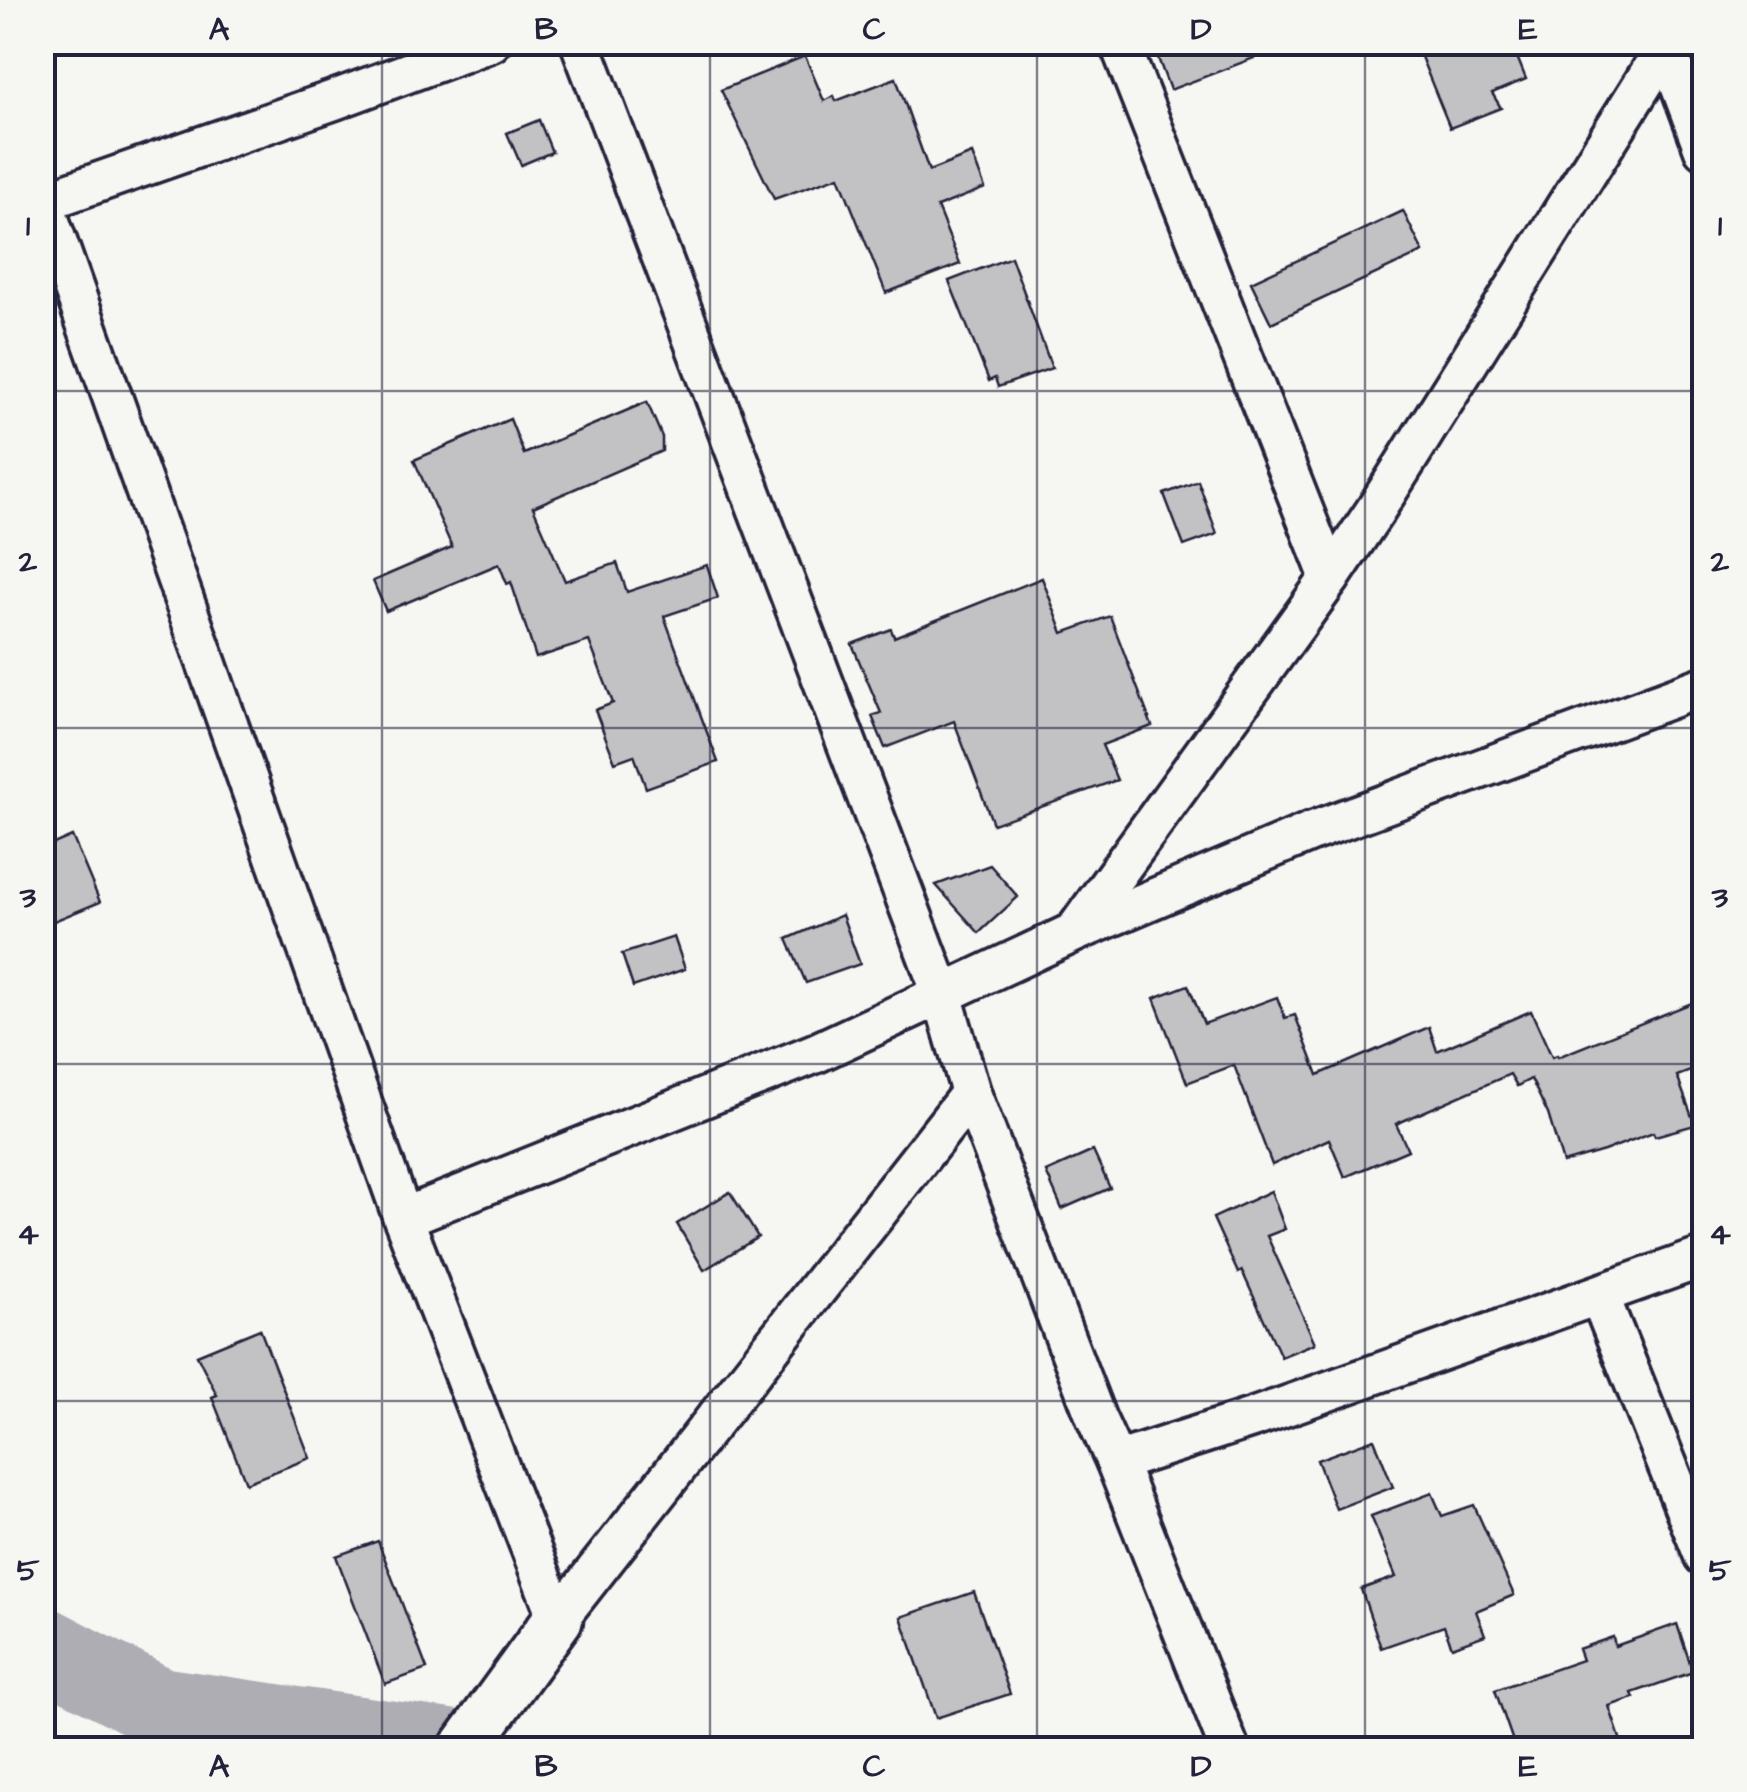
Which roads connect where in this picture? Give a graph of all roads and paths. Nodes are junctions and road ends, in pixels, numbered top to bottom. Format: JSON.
{"nodes":[{"id":1,"x":492,"y":42,"type":"edge"},
{"id":2,"x":580,"y":42,"type":"edge"},
{"id":3,"x":1118,"y":42,"type":"edge"},
{"id":4,"x":1665,"y":45,"type":"edge"},
{"id":5,"x":1704,"y":149,"type":"edge"},
{"id":6,"x":43,"y":201,"type":"edge"},
{"id":7,"x":1330,"y":578,"type":"junction"},
{"id":8,"x":1704,"y":686,"type":"edge"},
{"id":9,"x":1074,"y":932,"type":"junction"},
{"id":10,"x":942,"y":994,"type":"junction"},
{"id":11,"x":971,"y":1094,"type":"junction"},
{"id":12,"x":403,"y":1218,"type":"junction"},
{"id":13,"x":1704,"y":1257,"type":"edge"},
{"id":14,"x":1599,"y":1295,"type":"junction"},
{"id":15,"x":1116,"y":1462,"type":"junction"},
{"id":16,"x":1704,"y":1556,"type":"edge"},
{"id":17,"x":558,"y":1619,"type":"junction"},
{"id":18,"x":463,"y":1750,"type":"edge"},
{"id":19,"x":1230,"y":1750,"type":"edge"}],
"edges":[{"from":1,"to":6,"type":"street"},
{"from":2,"to":10,"type":"street"},
{"from":3,"to":7,"type":"street"},
{"from":4,"to":5,"type":"street"},
{"from":4,"to":7,"type":"street"},
{"from":6,"to":12,"type":"street"},
{"from":7,"to":9,"type":"street"},
{"from":8,"to":9,"type":"street"},
{"from":9,"to":10,"type":"street"},
{"from":10,"to":11,"type":"street"},
{"from":10,"to":12,"type":"street"},
{"from":11,"to":15,"type":"street"},
{"from":11,"to":17,"type":"street"},
{"from":12,"to":17,"type":"street"},
{"from":13,"to":14,"type":"street"},
{"from":14,"to":15,"type":"street"},
{"from":14,"to":16,"type":"street"},
{"from":15,"to":19,"type":"street"},
{"from":17,"to":18,"type":"street"}]}
